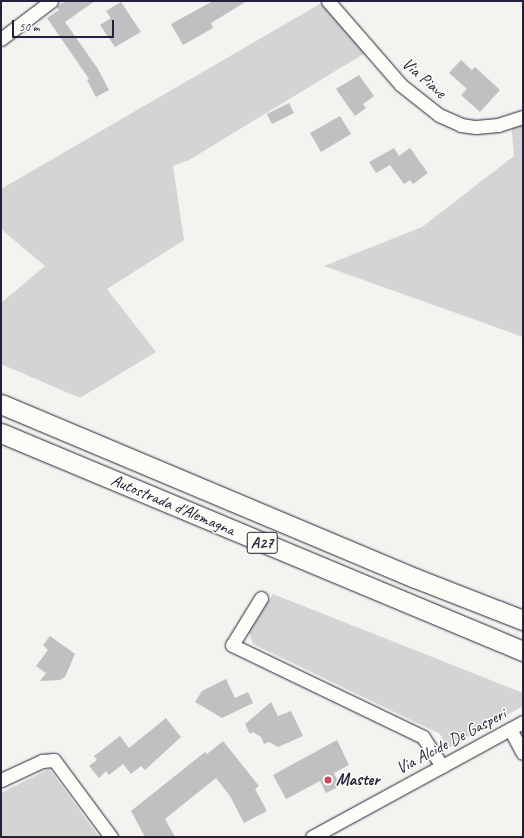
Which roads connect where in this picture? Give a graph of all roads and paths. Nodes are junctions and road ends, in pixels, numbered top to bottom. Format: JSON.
{"nodes":[{"id":1,"x":51,"y":1,"type":"edge"},
{"id":2,"x":328,"y":1,"type":"edge"},
{"id":3,"x":1,"y":39,"type":"edge"},
{"id":4,"x":523,"y":117,"type":"edge"},
{"id":5,"x":1,"y":404,"type":"edge"},
{"id":6,"x":1,"y":433,"type":"edge"},
{"id":7,"x":261,"y":598,"type":"dead end"},
{"id":8,"x":523,"y":620,"type":"edge"},
{"id":9,"x":523,"y":651,"type":"edge"},
{"id":10,"x":523,"y":722,"type":"edge"},
{"id":11,"x":510,"y":729,"type":"junction"},
{"id":12,"x":523,"y":753,"type":"edge"},
{"id":13,"x":442,"y":766,"type":"junction"},
{"id":14,"x":1,"y":780,"type":"edge"},
{"id":15,"x":111,"y":837,"type":"edge"},
{"id":16,"x":312,"y":837,"type":"edge"}],
"edges":[{"from":1,"to":3,"type":"street"},
{"from":2,"to":4,"type":"street","name":"Via Piave"},
{"from":5,"to":8,"type":"highway","name":"Autostrada d'Alemagna","number":"A27"},
{"from":6,"to":9,"type":"highway","name":"Autostrada d'Alemagna","number":"A27"},
{"from":7,"to":13,"type":"street"},
{"from":10,"to":11,"type":"street","name":"Via Alcide De Gasperi"},
{"from":11,"to":12,"type":"street"},
{"from":11,"to":13,"type":"street","name":"Via Alcide De Gasperi"},
{"from":13,"to":16,"type":"street","name":"Via Alcide De Gasperi"},
{"from":14,"to":15,"type":"street"}]}
